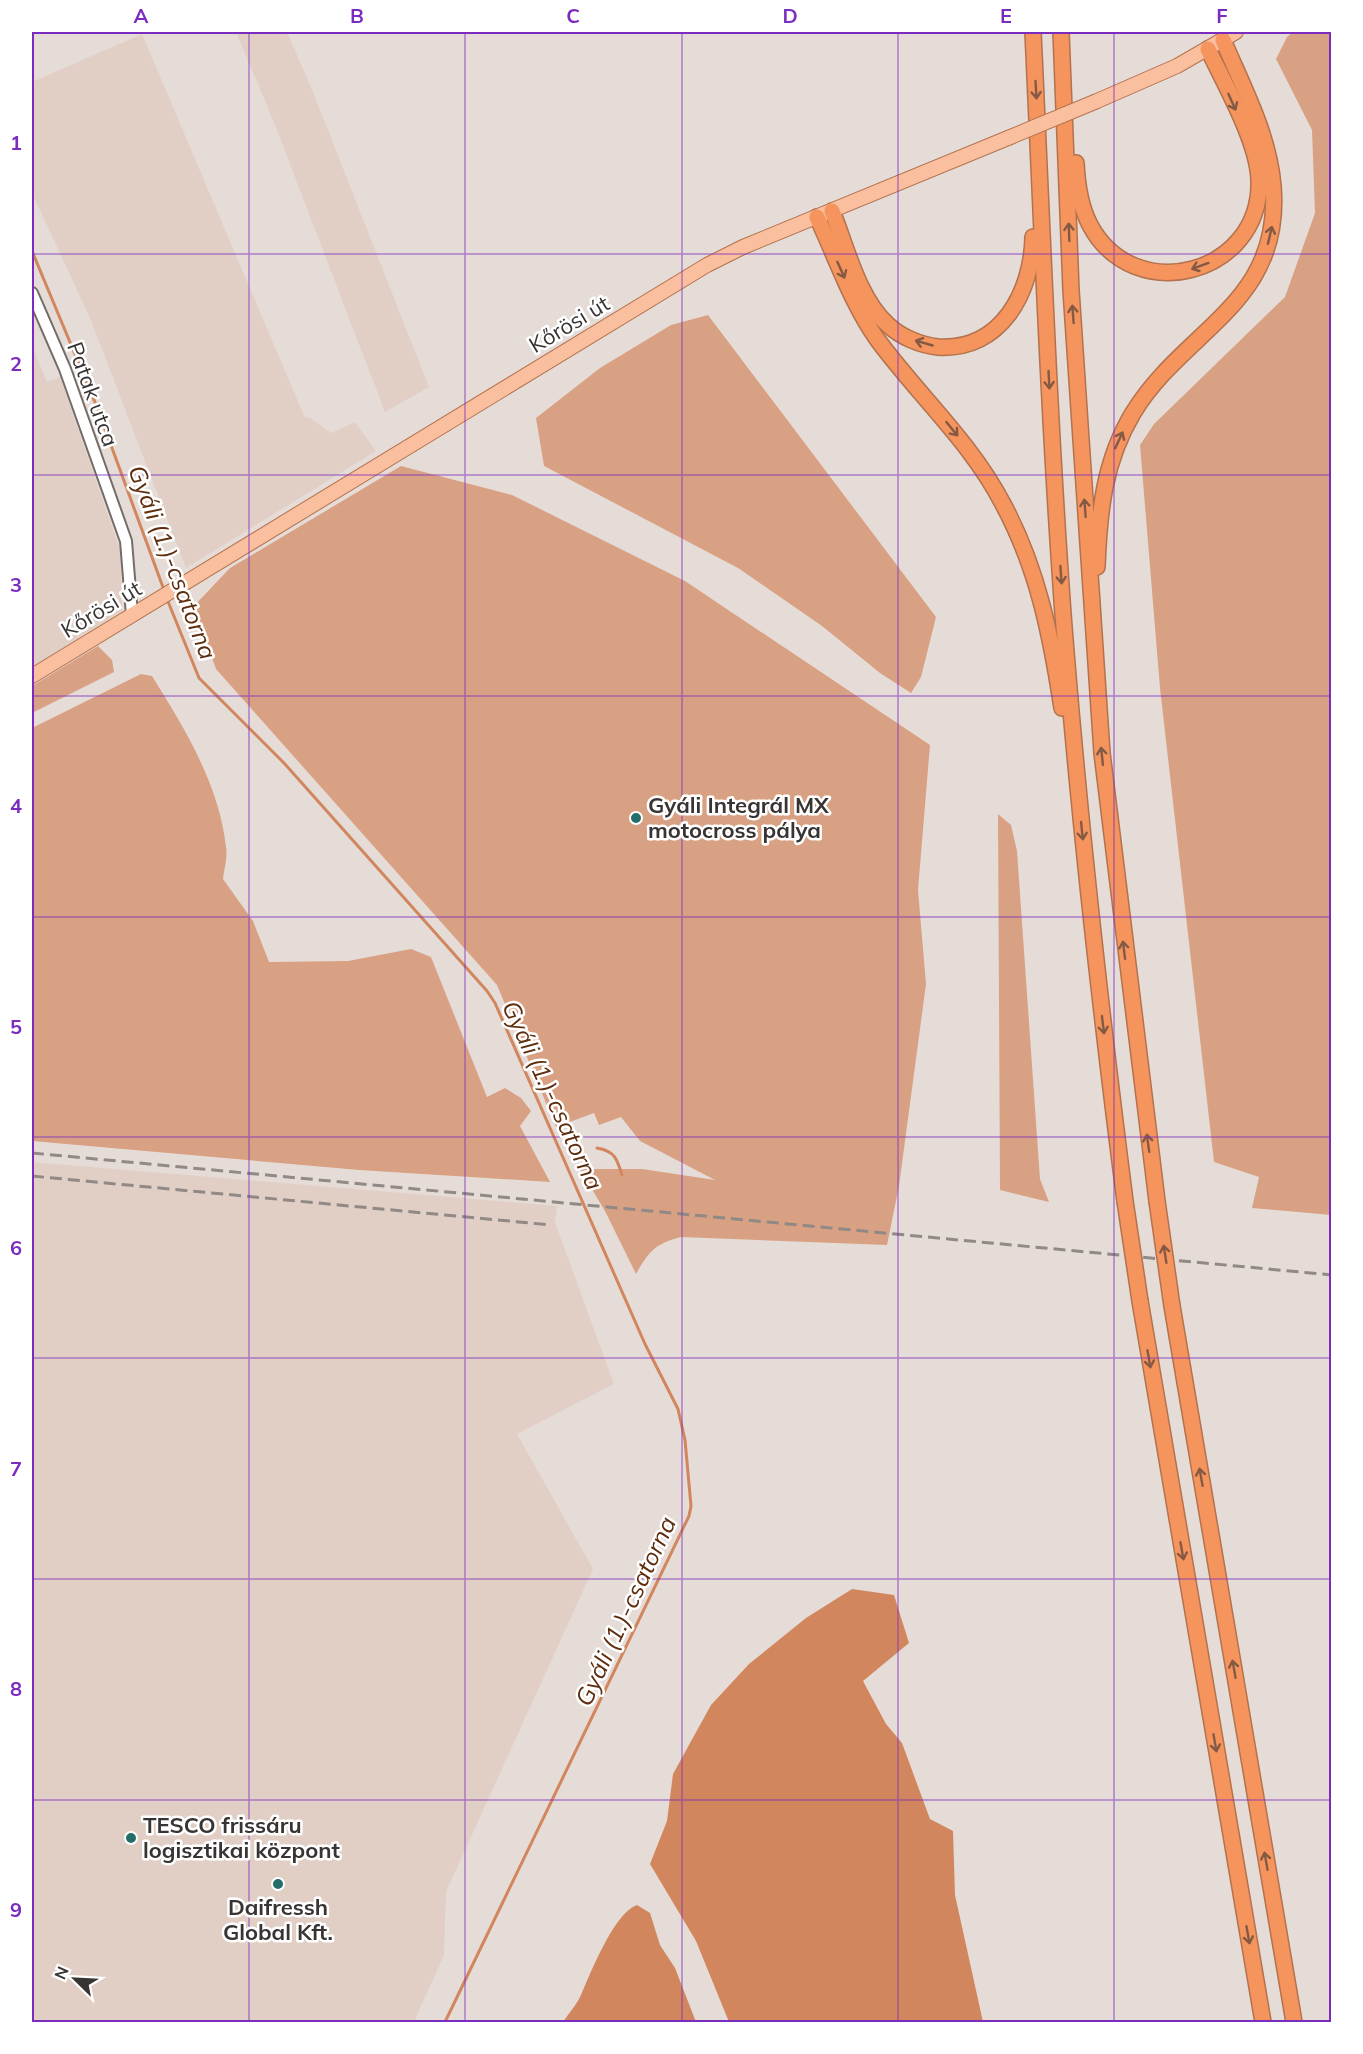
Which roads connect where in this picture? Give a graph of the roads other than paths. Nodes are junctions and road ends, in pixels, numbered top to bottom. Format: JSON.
{"nodes":[{"id":1,"x":1033,"y":32,"type":"edge"},
{"id":2,"x":1061,"y":32,"type":"edge"},
{"id":3,"x":1229,"y":36,"type":"edge"},
{"id":4,"x":1208,"y":49,"type":"junction"},
{"id":5,"x":1062,"y":59,"type":"junction"},
{"id":6,"x":1041,"y":190,"type":"junction"},
{"id":7,"x":832,"y":211,"type":"junction"},
{"id":8,"x":817,"y":217,"type":"junction"},
{"id":9,"x":32,"y":293,"type":"edge"},
{"id":10,"x":132,"y":615,"type":"junction"},
{"id":11,"x":1095,"y":671,"type":"junction"},
{"id":12,"x":32,"y":676,"type":"edge"},
{"id":13,"x":1075,"y":752,"type":"junction"},
{"id":14,"x":1263,"y":2022,"type":"edge"},
{"id":15,"x":1293,"y":2022,"type":"edge"}],
"edges":[{"from":1,"to":6,"type":"highway","one_way":true},
{"from":2,"to":5,"type":"highway"},
{"from":3,"to":4,"type":"main road"},
{"from":11,"to":3,"type":"highway","one_way":true},
{"from":4,"to":5,"type":"highway","one_way":true},
{"from":4,"to":7,"type":"main road","name":"Kőrösi út","bridge":true},
{"from":11,"to":5,"type":"highway","one_way":true},
{"from":6,"to":7,"type":"highway","one_way":true},
{"from":6,"to":13,"type":"highway","one_way":true},
{"from":7,"to":8,"type":"main road","name":"Kőrösi út"},
{"from":8,"to":10,"type":"main road","name":"Kőrösi út"},
{"from":8,"to":13,"type":"highway","one_way":true},
{"from":9,"to":10,"type":"street","name":"Patak utca"},
{"from":10,"to":12,"type":"main road","name":"Kőrösi út"},
{"from":15,"to":11,"type":"highway","one_way":true,"bridge":true},
{"from":13,"to":14,"type":"highway","one_way":true,"bridge":true}]}
